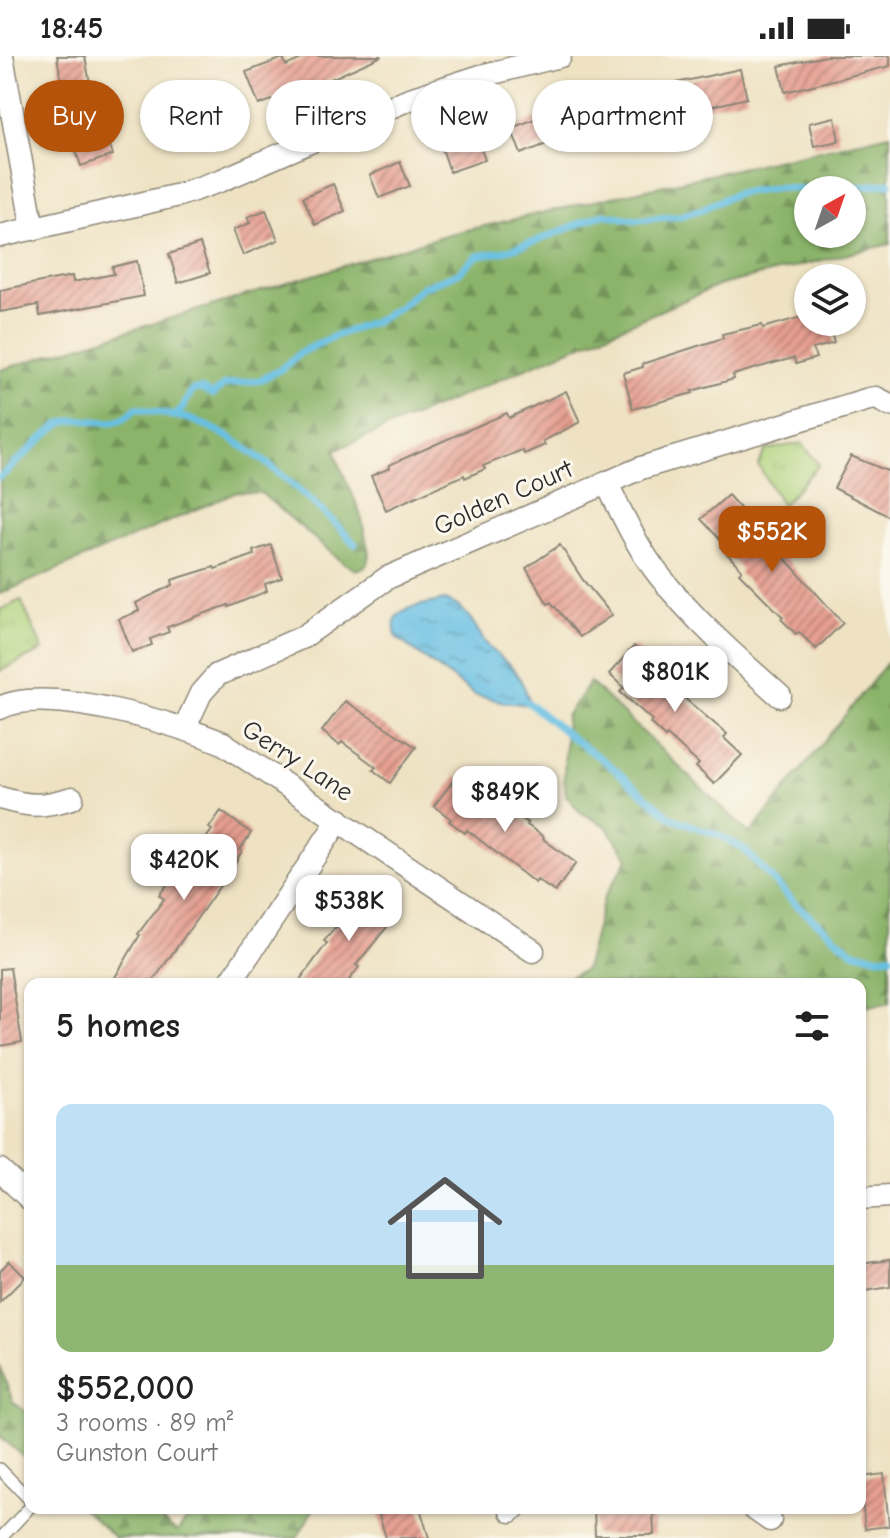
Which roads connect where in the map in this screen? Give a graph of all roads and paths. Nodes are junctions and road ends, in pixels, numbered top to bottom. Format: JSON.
{"nodes":[{"id":1,"x":2,"y":56,"type":"edge"},
{"id":2,"x":560,"y":56,"type":"edge"},
{"id":3,"x":33,"y":229,"type":"junction"},
{"id":4,"x":0,"y":236,"type":"edge"},
{"id":5,"x":890,"y":405,"type":"edge"},
{"id":6,"x":606,"y":482,"type":"junction"},
{"id":7,"x":780,"y":696,"type":"dead end"},
{"id":8,"x":0,"y":708,"type":"edge"},
{"id":9,"x":185,"y":727,"type":"junction"},
{"id":10,"x":0,"y":798,"type":"edge"},
{"id":11,"x":72,"y":798,"type":"dead end"},
{"id":12,"x":339,"y":820,"type":"junction"},
{"id":13,"x":533,"y":951,"type":"dead end"},
{"id":14,"x":233,"y":978,"type":"edge"},
{"id":15,"x":0,"y":1170,"type":"edge"},
{"id":16,"x":24,"y":1193,"type":"edge"},
{"id":17,"x":890,"y":1196,"type":"edge"},
{"id":18,"x":866,"y":1198,"type":"edge"},
{"id":19,"x":0,"y":1469,"type":"edge"},
{"id":20,"x":24,"y":1494,"type":"edge"},
{"id":21,"x":24,"y":1513,"type":"edge"},
{"id":22,"x":1,"y":1538,"type":"edge"}],
"edges":[{"from":1,"to":3,"type":"street"},
{"from":2,"to":3,"type":"street"},
{"from":3,"to":4,"type":"street"},
{"from":5,"to":6,"type":"street","name":"Golden Court"},
{"from":6,"to":7,"type":"street"},
{"from":6,"to":9,"type":"street","name":"Golden Court"},
{"from":8,"to":9,"type":"street","name":"Gerry Lane"},
{"from":9,"to":12,"type":"street","name":"Gerry Lane"},
{"from":10,"to":11,"type":"street"},
{"from":12,"to":13,"type":"street","name":"Gerry Lane"},
{"from":12,"to":14,"type":"street"},
{"from":15,"to":16,"type":"street"},
{"from":17,"to":18,"type":"street"},
{"from":19,"to":20,"type":"lane"},
{"from":21,"to":22,"type":"lane"}]}
